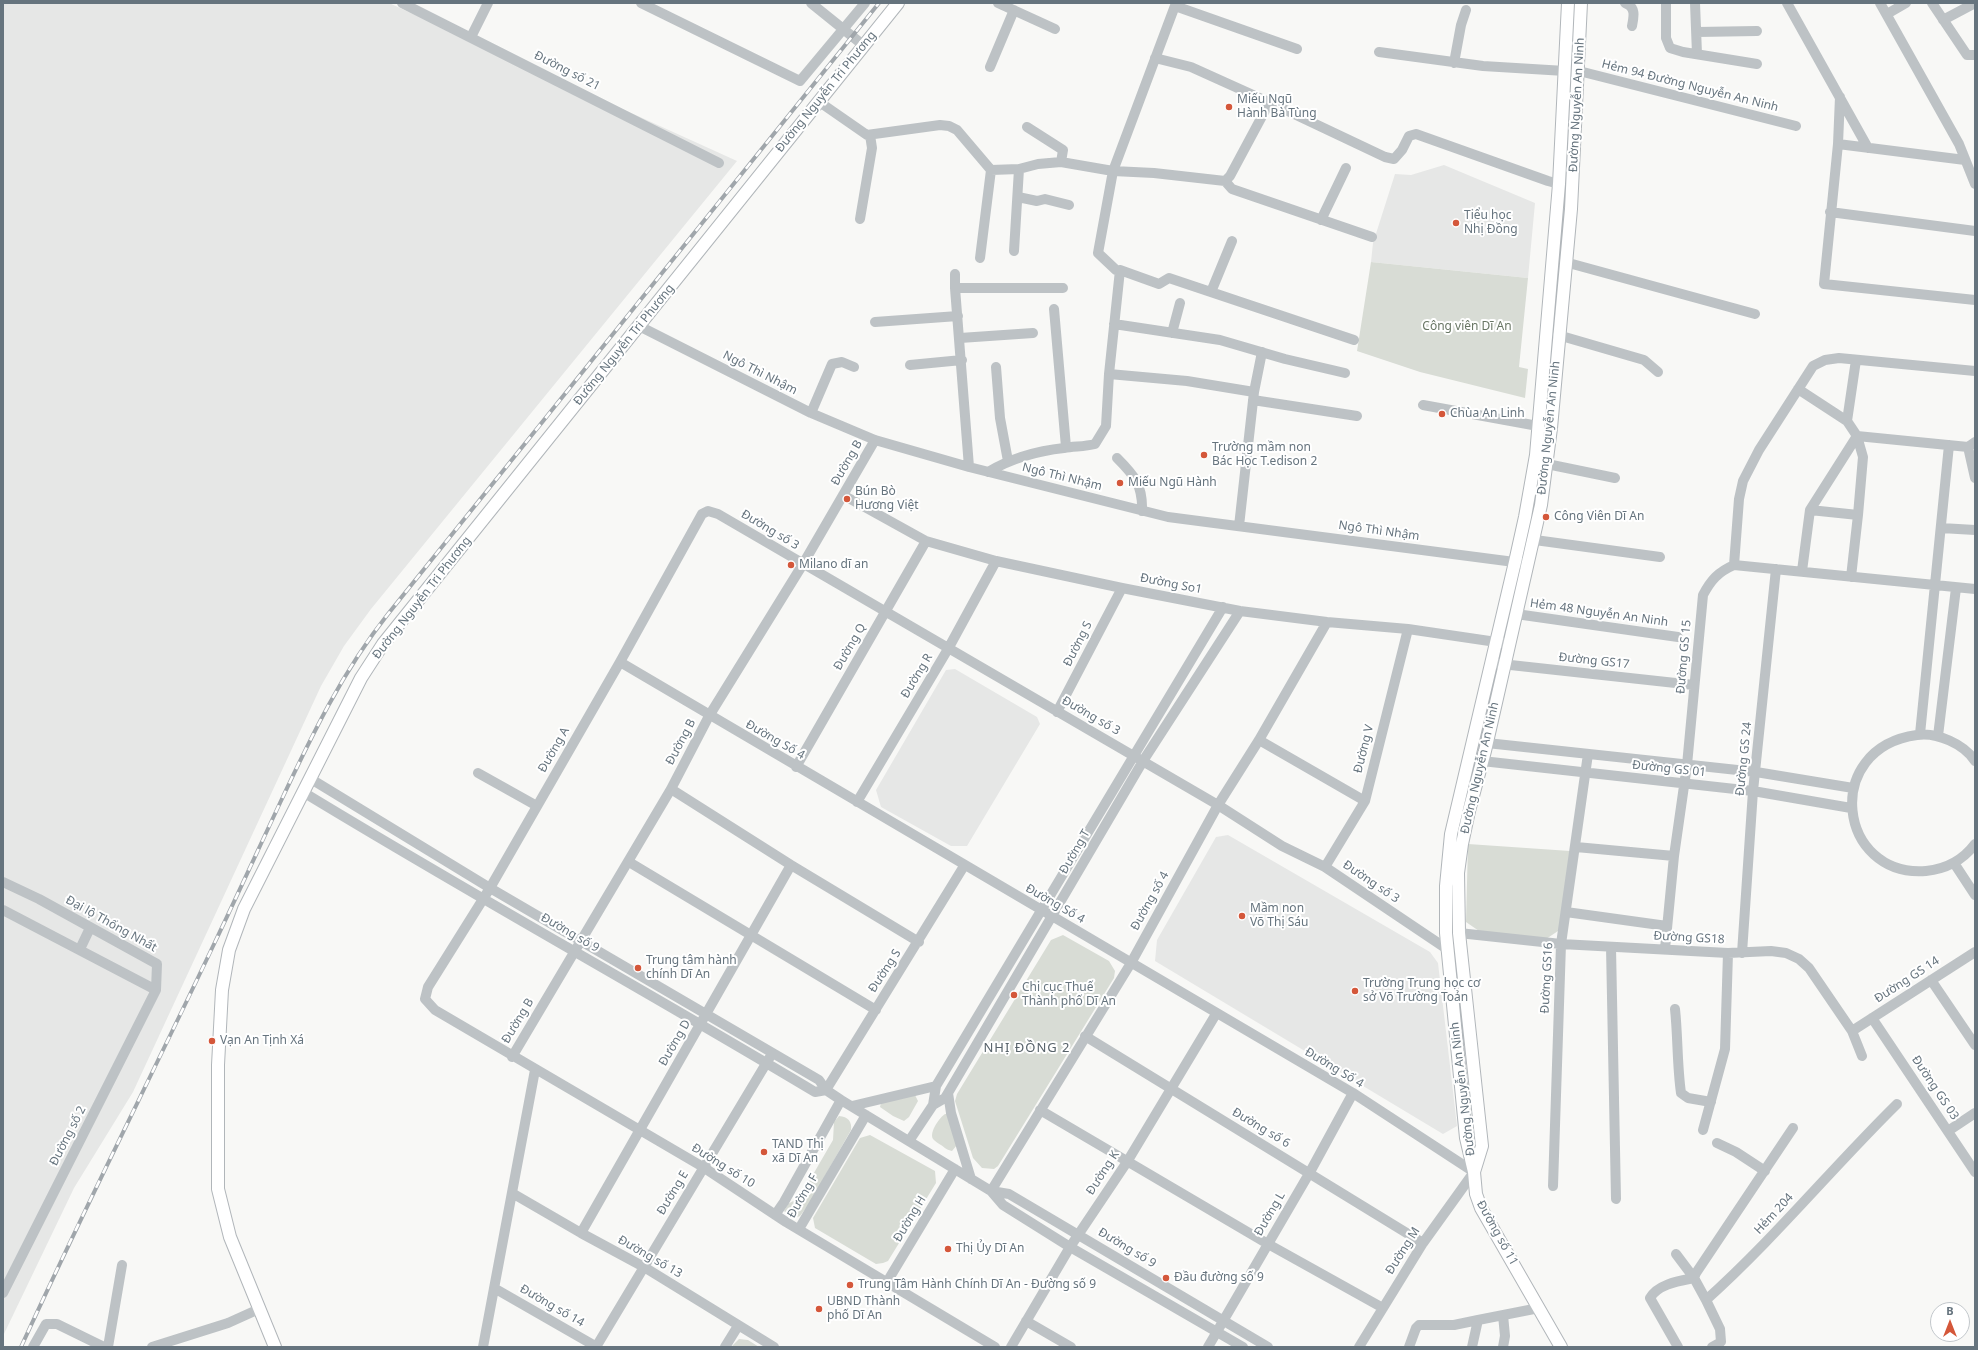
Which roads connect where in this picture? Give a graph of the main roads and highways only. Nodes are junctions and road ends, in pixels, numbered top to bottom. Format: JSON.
{"nodes":[{"id":1,"x":898,"y":3,"type":"edge"},
{"id":2,"x":1568,"y":3,"type":"edge"},
{"id":3,"x":1582,"y":3,"type":"edge"},
{"id":4,"x":1559,"y":184,"type":"junction"},
{"id":5,"x":1573,"y":185,"type":"junction"},
{"id":6,"x":1538,"y":426,"type":"junction"},
{"id":7,"x":1551,"y":428,"type":"junction"},
{"id":8,"x":1503,"y":643,"type":"junction"},
{"id":9,"x":1473,"y":741,"type":"junction"},
{"id":10,"x":1487,"y":743,"type":"junction"},
{"id":11,"x":1469,"y":759,"type":"junction"},
{"id":12,"x":1482,"y":761,"type":"junction"},
{"id":13,"x":1446,"y":933,"type":"junction"},
{"id":14,"x":1459,"y":933,"type":"junction"},
{"id":15,"x":1474,"y":1172,"type":"junction"},
{"id":16,"x":275,"y":1347,"type":"edge"},
{"id":17,"x":1561,"y":1347,"type":"edge"}],
"edges":[{"from":1,"to":16,"type":"main road","name":"Đường Nguyễn Tri Phương"},
{"from":2,"to":4,"type":"main road","name":"Đường Nguyễn An Ninh"},
{"from":3,"to":5,"type":"main road","name":"Đường Nguyễn An Ninh"},
{"from":4,"to":5,"type":"main road"},
{"from":4,"to":6,"type":"main road","name":"Đường Nguyễn An Ninh"},
{"from":5,"to":7,"type":"main road","name":"Đường Nguyễn An Ninh"},
{"from":6,"to":7,"type":"main road"},
{"from":6,"to":8,"type":"main road","name":"Đường Nguyễn An Ninh"},
{"from":7,"to":8,"type":"main road","name":"Đường Nguyễn An Ninh"},
{"from":8,"to":9,"type":"main road","name":"Đường Nguyễn An Ninh"},
{"from":8,"to":10,"type":"main road","name":"Đường Nguyễn An Ninh"},
{"from":9,"to":10,"type":"main road"},
{"from":9,"to":11,"type":"main road","name":"Đường Nguyễn An Ninh"},
{"from":10,"to":12,"type":"main road","name":"Đường Nguyễn An Ninh"},
{"from":11,"to":12,"type":"main road"},
{"from":11,"to":13,"type":"main road","name":"Đường Nguyễn An Ninh"},
{"from":12,"to":14,"type":"main road","name":"Đường Nguyễn An Ninh"},
{"from":13,"to":14,"type":"main road"},
{"from":13,"to":15,"type":"main road","name":"Đường Nguyễn An Ninh"},
{"from":14,"to":15,"type":"main road","name":"Đường Nguyễn An Ninh"},
{"from":15,"to":17,"type":"main road","name":"Đường số 11"}]}
